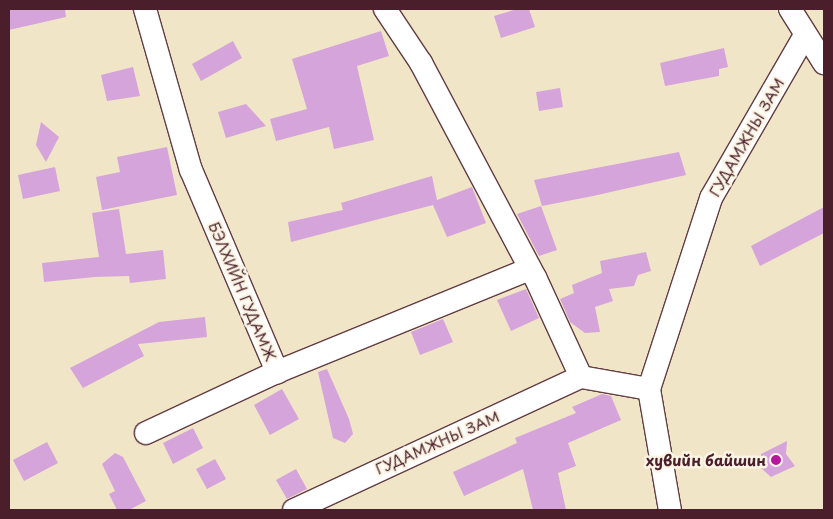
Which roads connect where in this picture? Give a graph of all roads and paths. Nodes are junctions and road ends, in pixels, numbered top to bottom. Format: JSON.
{"nodes":[{"id":1,"x":145,"y":9,"type":"edge"},
{"id":2,"x":385,"y":9,"type":"edge"},
{"id":3,"x":790,"y":9,"type":"edge"},
{"id":4,"x":805,"y":35,"type":"junction"},
{"id":5,"x":824,"y":63,"type":"edge"},
{"id":6,"x":530,"y":270,"type":"junction"},
{"id":7,"x":277,"y":372,"type":"junction"},
{"id":8,"x":581,"y":377,"type":"junction"},
{"id":9,"x":649,"y":389,"type":"junction"},
{"id":10,"x":146,"y":433,"type":"dead end"},
{"id":11,"x":294,"y":510,"type":"edge"},
{"id":12,"x":670,"y":510,"type":"edge"}],
"edges":[{"from":1,"to":7,"type":"street","name":"БЭЛХИЙН ГУДАМЖ"},
{"from":2,"to":6,"type":"street"},
{"from":3,"to":4,"type":"street"},
{"from":4,"to":5,"type":"street"},
{"from":4,"to":9,"type":"street","name":"ГУДАМЖНЫ ЗАМ"},
{"from":6,"to":7,"type":"street","name":"БЭЛХИЙН ГУДАМЖ"},
{"from":6,"to":8,"type":"street"},
{"from":7,"to":10,"type":"street"},
{"from":8,"to":9,"type":"street"},
{"from":8,"to":11,"type":"street","name":"ГУДАМЖНЫ ЗАМ"},
{"from":9,"to":12,"type":"street","name":"ГУДАМЖНЫ ЗАМ"}]}
